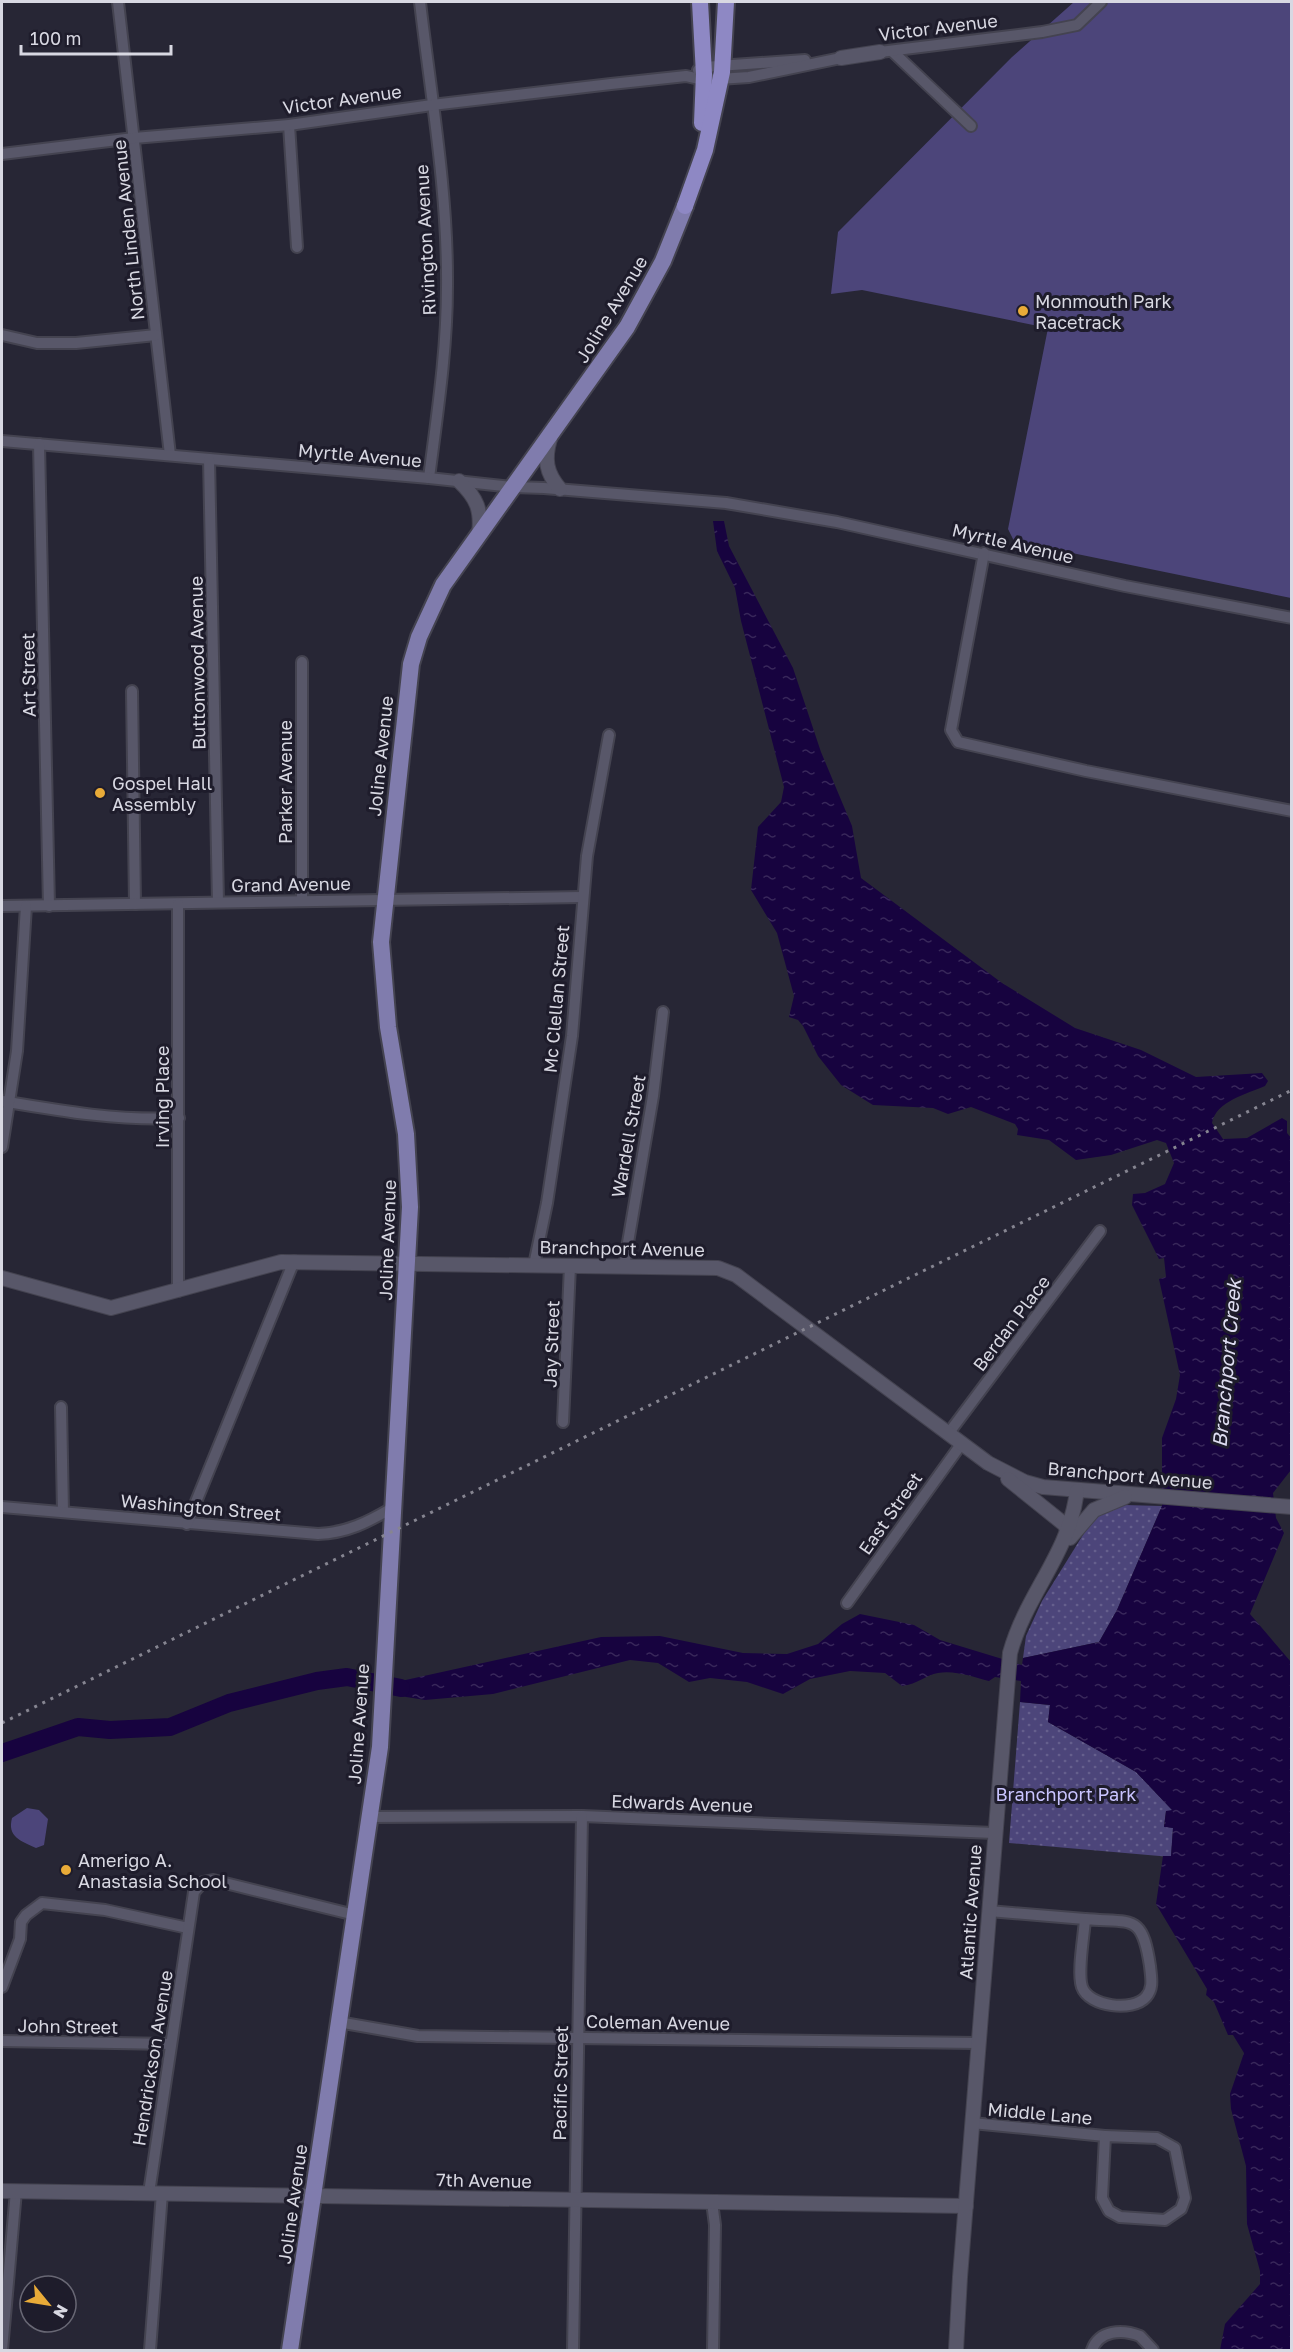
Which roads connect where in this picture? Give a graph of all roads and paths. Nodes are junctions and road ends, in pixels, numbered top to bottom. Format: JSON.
{"nodes":[{"id":1,"x":118,"y":2,"type":"edge"},
{"id":2,"x":420,"y":2,"type":"edge"},
{"id":3,"x":700,"y":2,"type":"edge"},
{"id":4,"x":726,"y":2,"type":"edge"},
{"id":5,"x":1101,"y":2,"type":"edge"},
{"id":6,"x":886,"y":52,"type":"junction"},
{"id":7,"x":841,"y":58,"type":"joint"},
{"id":8,"x":713,"y":73,"type":"junction"},
{"id":9,"x":432,"y":105,"type":"junction"},
{"id":10,"x":289,"y":125,"type":"junction"},
{"id":11,"x":971,"y":126,"type":"dead end"},
{"id":12,"x":134,"y":138,"type":"junction"},
{"id":13,"x":2,"y":154,"type":"edge"},
{"id":14,"x":685,"y":206,"type":"joint"},
{"id":15,"x":297,"y":247,"type":"dead end"},
{"id":16,"x":156,"y":334,"type":"junction"},
{"id":17,"x":2,"y":335,"type":"edge"},
{"id":18,"x":551,"y":436,"type":"junction"},
{"id":19,"x":2,"y":441,"type":"edge"},
{"id":20,"x":39,"y":444,"type":"junction"},
{"id":21,"x":170,"y":455,"type":"junction"},
{"id":22,"x":209,"y":459,"type":"junction"},
{"id":23,"x":429,"y":478,"type":"junction"},
{"id":24,"x":459,"y":481,"type":"junction"},
{"id":25,"x":513,"y":488,"type":"junction"},
{"id":26,"x":560,"y":489,"type":"junction"},
{"id":27,"x":479,"y":536,"type":"junction"},
{"id":28,"x":984,"y":553,"type":"junction"},
{"id":29,"x":1292,"y":618,"type":"edge"},
{"id":30,"x":302,"y":662,"type":"dead end"},
{"id":31,"x":132,"y":691,"type":"dead end"},
{"id":32,"x":609,"y":735,"type":"dead end"},
{"id":33,"x":1292,"y":811,"type":"edge"},
{"id":34,"x":582,"y":897,"type":"junction"},
{"id":35,"x":385,"y":900,"type":"junction"},
{"id":36,"x":302,"y":901,"type":"junction"},
{"id":37,"x":218,"y":902,"type":"junction"},
{"id":38,"x":135,"y":904,"type":"junction"},
{"id":39,"x":178,"y":904,"type":"junction"},
{"id":40,"x":2,"y":906,"type":"edge"},
{"id":41,"x":26,"y":906,"type":"junction"},
{"id":42,"x":49,"y":906,"type":"junction"},
{"id":43,"x":663,"y":1012,"type":"dead end"},
{"id":44,"x":6,"y":1102,"type":"edge"},
{"id":45,"x":179,"y":1118,"type":"junction"},
{"id":46,"x":2,"y":1148,"type":"edge"},
{"id":47,"x":1100,"y":1231,"type":"dead end"},
{"id":48,"x":294,"y":1262,"type":"junction"},
{"id":49,"x":407,"y":1262,"type":"junction"},
{"id":50,"x":534,"y":1265,"type":"junction"},
{"id":51,"x":570,"y":1266,"type":"junction"},
{"id":52,"x":624,"y":1266,"type":"junction"},
{"id":53,"x":2,"y":1278,"type":"edge"},
{"id":54,"x":178,"y":1291,"type":"junction"},
{"id":55,"x":61,"y":1407,"type":"dead end"},
{"id":56,"x":563,"y":1422,"type":"dead end"},
{"id":57,"x":948,"y":1434,"type":"junction"},
{"id":58,"x":962,"y":1443,"type":"junction"},
{"id":59,"x":988,"y":1463,"type":"junction"},
{"id":60,"x":1077,"y":1491,"type":"junction"},
{"id":61,"x":1140,"y":1495,"type":"junction"},
{"id":62,"x":2,"y":1507,"type":"edge"},
{"id":63,"x":1292,"y":1507,"type":"edge"},
{"id":64,"x":392,"y":1508,"type":"junction"},
{"id":65,"x":63,"y":1512,"type":"junction"},
{"id":66,"x":187,"y":1524,"type":"junction"},
{"id":67,"x":1069,"y":1532,"type":"junction"},
{"id":68,"x":1058,"y":1557,"type":"junction"},
{"id":69,"x":848,"y":1603,"type":"dead end"},
{"id":70,"x":582,"y":1816,"type":"junction"},
{"id":71,"x":369,"y":1817,"type":"junction"},
{"id":72,"x":994,"y":1833,"type":"junction"},
{"id":73,"x":988,"y":1911,"type":"junction"},
{"id":74,"x":355,"y":1915,"type":"junction"},
{"id":75,"x":1085,"y":1919,"type":"junction"},
{"id":76,"x":188,"y":1928,"type":"junction"},
{"id":77,"x":2,"y":1986,"type":"edge"},
{"id":78,"x":339,"y":2022,"type":"junction"},
{"id":79,"x":577,"y":2037,"type":"junction"},
{"id":80,"x":2,"y":2041,"type":"edge"},
{"id":81,"x":978,"y":2043,"type":"junction"},
{"id":82,"x":171,"y":2044,"type":"junction"},
{"id":83,"x":972,"y":2123,"type":"junction"},
{"id":84,"x":1105,"y":2136,"type":"junction"},
{"id":85,"x":2,"y":2191,"type":"edge"},
{"id":86,"x":16,"y":2191,"type":"junction"},
{"id":87,"x":156,"y":2193,"type":"junction"},
{"id":88,"x":312,"y":2196,"type":"junction"},
{"id":89,"x":575,"y":2199,"type":"junction"},
{"id":90,"x":712,"y":2202,"type":"junction"},
{"id":91,"x":966,"y":2206,"type":"junction"},
{"id":92,"x":2,"y":2350,"type":"edge"},
{"id":93,"x":150,"y":2350,"type":"edge"},
{"id":94,"x":290,"y":2350,"type":"edge"},
{"id":95,"x":573,"y":2350,"type":"edge"},
{"id":96,"x":713,"y":2350,"type":"edge"},
{"id":97,"x":956,"y":2350,"type":"edge"},
{"id":98,"x":1092,"y":2350,"type":"edge"},
{"id":99,"x":1153,"y":2350,"type":"edge"}],
"edges":[{"from":1,"to":12,"type":"street","name":"North Linden Avenue"},
{"from":2,"to":9,"type":"street","name":"Rivington Avenue"},
{"from":3,"to":8,"type":"highway"},
{"from":4,"to":8,"type":"highway"},
{"from":5,"to":6,"type":"street","name":"Victor Avenue"},
{"from":6,"to":7,"type":"street","name":"Victor Avenue"},
{"from":6,"to":11,"type":"street"},
{"from":7,"to":8,"type":"street","name":"Victor Avenue"},
{"from":8,"to":9,"type":"street","name":"Victor Avenue"},
{"from":8,"to":14,"type":"highway"},
{"from":9,"to":10,"type":"street","name":"Victor Avenue"},
{"from":9,"to":23,"type":"street","name":"Rivington Avenue"},
{"from":10,"to":12,"type":"street","name":"Victor Avenue"},
{"from":10,"to":15,"type":"street"},
{"from":12,"to":13,"type":"street","name":"Victor Avenue"},
{"from":12,"to":16,"type":"street","name":"North Linden Avenue"},
{"from":14,"to":18,"type":"main road","name":"Joline Avenue"},
{"from":16,"to":17,"type":"street"},
{"from":16,"to":21,"type":"street","name":"North Linden Avenue"},
{"from":18,"to":25,"type":"main road","name":"Joline Avenue"},
{"from":18,"to":26,"type":"street"},
{"from":19,"to":20,"type":"street","name":"Myrtle Avenue"},
{"from":20,"to":21,"type":"street","name":"Myrtle Avenue"},
{"from":20,"to":42,"type":"street","name":"Art Street"},
{"from":21,"to":22,"type":"street","name":"Myrtle Avenue"},
{"from":22,"to":23,"type":"street","name":"Myrtle Avenue"},
{"from":22,"to":37,"type":"street","name":"Buttonwood Avenue"},
{"from":23,"to":24,"type":"street","name":"Myrtle Avenue"},
{"from":24,"to":25,"type":"street","name":"Myrtle Avenue"},
{"from":24,"to":27,"type":"street"},
{"from":25,"to":26,"type":"street","name":"Myrtle Avenue"},
{"from":25,"to":27,"type":"main road","name":"Joline Avenue"},
{"from":26,"to":28,"type":"street","name":"Myrtle Avenue"},
{"from":27,"to":35,"type":"main road","name":"Joline Avenue"},
{"from":28,"to":29,"type":"street","name":"Myrtle Avenue"},
{"from":28,"to":33,"type":"street"},
{"from":30,"to":36,"type":"street","name":"Parker Avenue"},
{"from":31,"to":38,"type":"street"},
{"from":32,"to":34,"type":"street","name":"Mc Clellan Street"},
{"from":34,"to":35,"type":"street","name":"Grand Avenue"},
{"from":34,"to":50,"type":"street","name":"Mc Clellan Street"},
{"from":35,"to":36,"type":"street","name":"Grand Avenue"},
{"from":35,"to":49,"type":"main road","name":"Joline Avenue"},
{"from":36,"to":37,"type":"street","name":"Grand Avenue"},
{"from":37,"to":39,"type":"street","name":"Grand Avenue"},
{"from":38,"to":39,"type":"street","name":"Grand Avenue"},
{"from":38,"to":42,"type":"street","name":"Grand Avenue"},
{"from":39,"to":45,"type":"street","name":"Irving Place"},
{"from":40,"to":41,"type":"street","name":"Grand Avenue"},
{"from":41,"to":42,"type":"street","name":"Grand Avenue"},
{"from":41,"to":44,"type":"street"},
{"from":43,"to":52,"type":"street","name":"Wardell Street"},
{"from":44,"to":45,"type":"street"},
{"from":44,"to":46,"type":"street"},
{"from":45,"to":54,"type":"street","name":"Irving Place"},
{"from":47,"to":57,"type":"street","name":"Berdan Place"},
{"from":48,"to":49,"type":"street","name":"Branchport Avenue"},
{"from":48,"to":54,"type":"street","name":"Branchport Avenue"},
{"from":48,"to":66,"type":"street"},
{"from":49,"to":50,"type":"street","name":"Branchport Avenue"},
{"from":49,"to":64,"type":"main road","name":"Joline Avenue"},
{"from":50,"to":51,"type":"street","name":"Branchport Avenue"},
{"from":51,"to":52,"type":"street","name":"Branchport Avenue"},
{"from":51,"to":56,"type":"street","name":"Jay Street"},
{"from":52,"to":57,"type":"street","name":"Branchport Avenue"},
{"from":53,"to":54,"type":"street","name":"Branchport Avenue"},
{"from":55,"to":65,"type":"street"},
{"from":57,"to":58,"type":"street","name":"Branchport Avenue"},
{"from":58,"to":59,"type":"street","name":"Branchport Avenue"},
{"from":58,"to":69,"type":"street","name":"East Street"},
{"from":59,"to":60,"type":"street","name":"Branchport Avenue"},
{"from":59,"to":67,"type":"street"},
{"from":60,"to":61,"type":"street","name":"Branchport Avenue"},
{"from":60,"to":67,"type":"street","name":"Atlantic Avenue"},
{"from":61,"to":63,"type":"street","name":"Branchport Avenue"},
{"from":61,"to":68,"type":"street"},
{"from":62,"to":65,"type":"street","name":"Washington Street"},
{"from":64,"to":66,"type":"street","name":"Washington Street"},
{"from":64,"to":71,"type":"main road","name":"Joline Avenue"},
{"from":65,"to":66,"type":"street","name":"Washington Street"},
{"from":67,"to":68,"type":"street","name":"Atlantic Avenue"},
{"from":68,"to":72,"type":"street","name":"Atlantic Avenue"},
{"from":70,"to":71,"type":"street","name":"Edwards Avenue"},
{"from":70,"to":72,"type":"street","name":"Edwards Avenue"},
{"from":70,"to":79,"type":"street","name":"Pacific Street"},
{"from":71,"to":74,"type":"main road","name":"Joline Avenue"},
{"from":72,"to":73,"type":"street","name":"Atlantic Avenue"},
{"from":73,"to":75,"type":"street"},
{"from":73,"to":81,"type":"street","name":"Atlantic Avenue"},
{"from":74,"to":76,"type":"street","name":"Hendrickson Avenue"},
{"from":74,"to":78,"type":"main road","name":"Joline Avenue"},
{"from":75,"to":75,"type":"street"},
{"from":76,"to":77,"type":"street"},
{"from":76,"to":82,"type":"street","name":"Hendrickson Avenue"},
{"from":78,"to":79,"type":"street","name":"Coleman Avenue"},
{"from":78,"to":88,"type":"main road","name":"Joline Avenue"},
{"from":79,"to":81,"type":"street","name":"Coleman Avenue"},
{"from":79,"to":89,"type":"street","name":"Pacific Street"},
{"from":80,"to":82,"type":"street","name":"John Street"},
{"from":81,"to":83,"type":"street","name":"Atlantic Avenue"},
{"from":82,"to":87,"type":"street","name":"Hendrickson Avenue"},
{"from":83,"to":84,"type":"street","name":"Middle Lane"},
{"from":83,"to":91,"type":"street","name":"Atlantic Avenue"},
{"from":84,"to":84,"type":"street","name":"Middle Lane"},
{"from":85,"to":86,"type":"street","name":"7th Avenue"},
{"from":86,"to":87,"type":"street","name":"7th Avenue"},
{"from":86,"to":92,"type":"street"},
{"from":87,"to":88,"type":"street","name":"7th Avenue"},
{"from":87,"to":93,"type":"street","name":"Hendrickson Avenue"},
{"from":88,"to":89,"type":"street","name":"7th Avenue"},
{"from":88,"to":94,"type":"main road","name":"Joline Avenue"},
{"from":89,"to":90,"type":"street","name":"7th Avenue"},
{"from":89,"to":95,"type":"street","name":"Pacific Street"},
{"from":90,"to":91,"type":"street","name":"7th Avenue"},
{"from":90,"to":96,"type":"street"},
{"from":91,"to":97,"type":"street","name":"Atlantic Avenue"},
{"from":98,"to":99,"type":"street"}]}
